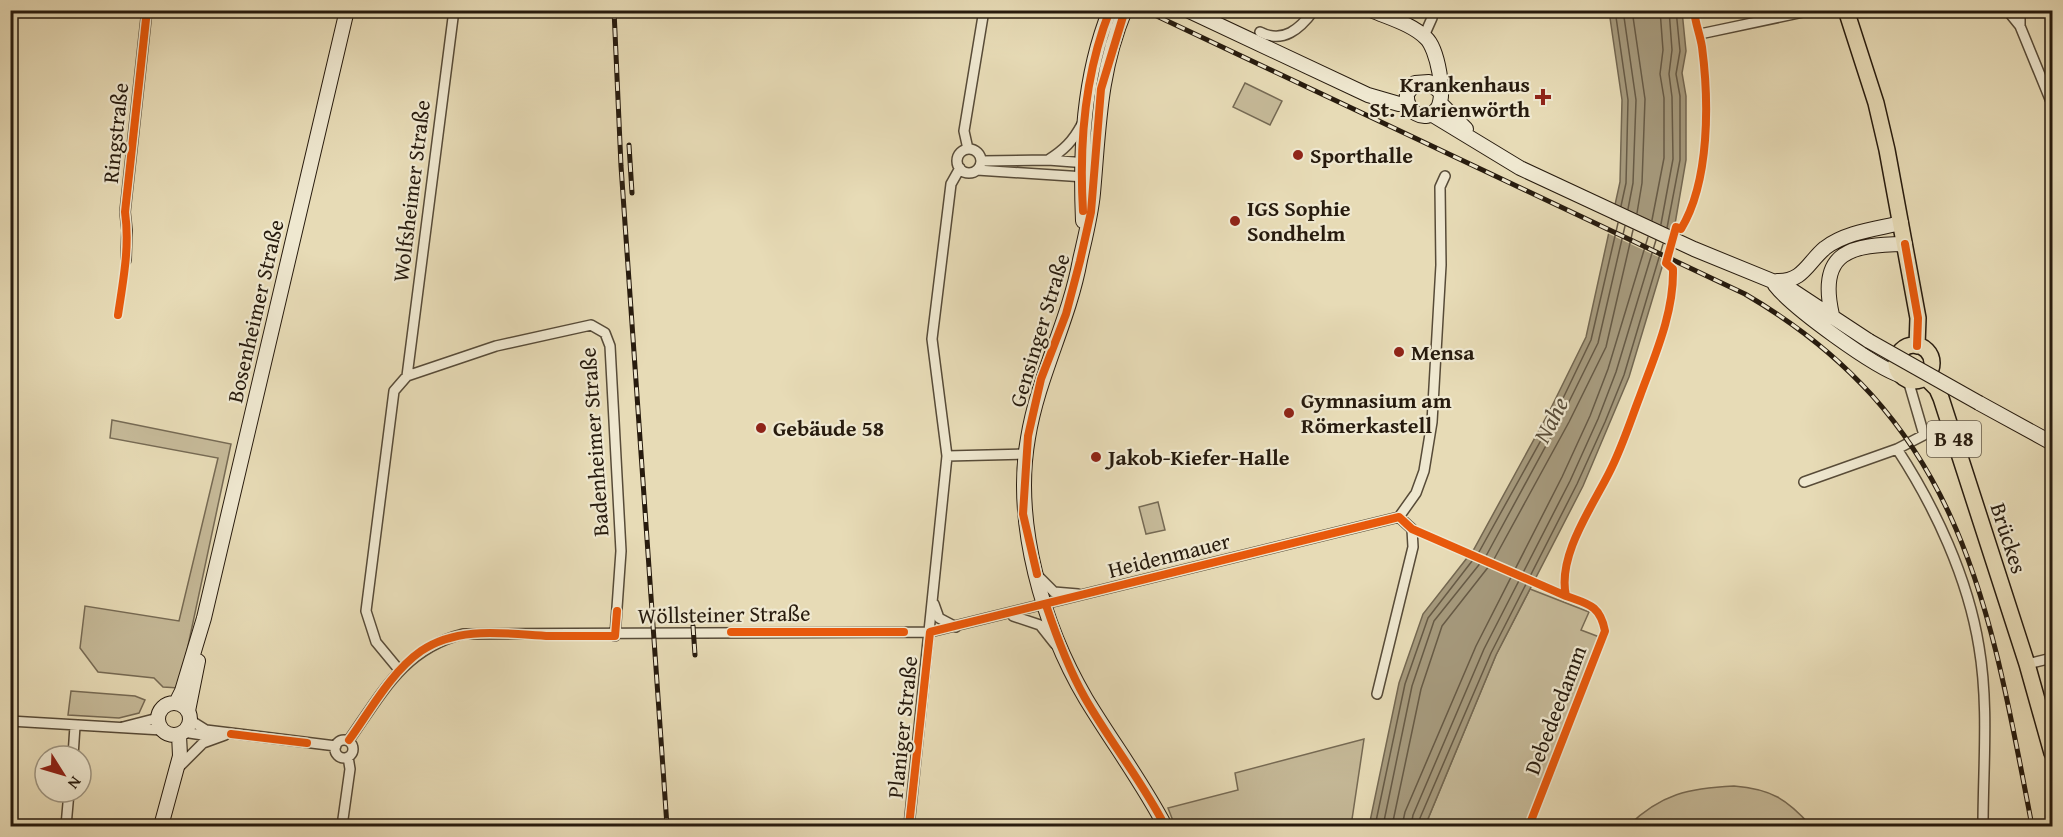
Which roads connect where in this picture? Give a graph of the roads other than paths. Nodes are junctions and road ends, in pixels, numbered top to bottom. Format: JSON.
{"nodes":[{"id":1,"x":147,"y":10,"type":"edge"},
{"id":2,"x":454,"y":10,"type":"edge"},
{"id":3,"x":984,"y":10,"type":"edge"},
{"id":4,"x":1110,"y":10,"type":"edge"},
{"id":5,"x":1125,"y":10,"type":"edge"},
{"id":6,"x":1187,"y":10,"type":"edge"},
{"id":7,"x":1314,"y":10,"type":"edge"},
{"id":8,"x":1371,"y":10,"type":"edge"},
{"id":9,"x":1432,"y":10,"type":"edge"},
{"id":10,"x":1813,"y":10,"type":"edge"},
{"id":11,"x":1846,"y":10,"type":"edge"},
{"id":12,"x":2007,"y":10,"type":"edge"},
{"id":13,"x":2020,"y":10,"type":"edge"},
{"id":14,"x":347,"y":11,"type":"edge"},
{"id":15,"x":2020,"y":26,"type":"junction"},
{"id":16,"x":1260,"y":32,"type":"dead end"},
{"id":17,"x":1700,"y":34,"type":"dead end"},
{"id":18,"x":1424,"y":36,"type":"junction"},
{"id":19,"x":1434,"y":48,"type":"junction"},
{"id":20,"x":1419,"y":82,"type":"junction"},
{"id":21,"x":1407,"y":97,"type":"junction"},
{"id":22,"x":1440,"y":97,"type":"junction"},
{"id":23,"x":2052,"y":104,"type":"edge"},
{"id":24,"x":1431,"y":114,"type":"junction"},
{"id":25,"x":1085,"y":119,"type":"junction"},
{"id":26,"x":968,"y":149,"type":"junction"},
{"id":27,"x":1489,"y":150,"type":"junction"},
{"id":28,"x":1048,"y":160,"type":"junction"},
{"id":29,"x":979,"y":166,"type":"junction"},
{"id":30,"x":960,"y":168,"type":"junction"},
{"id":31,"x":1089,"y":170,"type":"junction"},
{"id":32,"x":1445,"y":176,"type":"dead end"},
{"id":33,"x":1901,"y":223,"type":"junction"},
{"id":34,"x":1905,"y":243,"type":"junction"},
{"id":35,"x":126,"y":260,"type":"dead end"},
{"id":36,"x":1772,"y":281,"type":"junction"},
{"id":37,"x":1832,"y":315,"type":"junction"},
{"id":38,"x":1917,"y":346,"type":"junction"},
{"id":39,"x":407,"y":376,"type":"junction"},
{"id":40,"x":1925,"y":377,"type":"junction"},
{"id":41,"x":1905,"y":378,"type":"junction"},
{"id":42,"x":2052,"y":443,"type":"edge"},
{"id":43,"x":1897,"y":449,"type":"junction"},
{"id":44,"x":1025,"y":454,"type":"junction"},
{"id":45,"x":946,"y":456,"type":"junction"},
{"id":46,"x":1804,"y":482,"type":"dead end"},
{"id":47,"x":1399,"y":517,"type":"junction"},
{"id":48,"x":1037,"y":574,"type":"junction"},
{"id":49,"x":933,"y":592,"type":"junction"},
{"id":50,"x":1086,"y":595,"type":"junction"},
{"id":51,"x":1046,"y":606,"type":"junction"},
{"id":52,"x":1008,"y":615,"type":"junction"},
{"id":53,"x":204,"y":618,"type":"junction"},
{"id":54,"x":956,"y":627,"type":"junction"},
{"id":55,"x":930,"y":632,"type":"junction"},
{"id":56,"x":615,"y":636,"type":"junction"},
{"id":57,"x":1063,"y":655,"type":"junction"},
{"id":58,"x":2052,"y":658,"type":"edge"},
{"id":59,"x":2027,"y":664,"type":"junction"},
{"id":60,"x":400,"y":671,"type":"junction"},
{"id":61,"x":1377,"y":694,"type":"dead end"},
{"id":62,"x":10,"y":721,"type":"edge"},
{"id":63,"x":176,"y":723,"type":"junction"},
{"id":64,"x":75,"y":726,"type":"junction"},
{"id":65,"x":231,"y":734,"type":"junction"},
{"id":66,"x":217,"y":737,"type":"junction"},
{"id":67,"x":349,"y":740,"type":"junction"},
{"id":68,"x":74,"y":744,"type":"edge"},
{"id":69,"x":336,"y":746,"type":"junction"},
{"id":70,"x":2052,"y":753,"type":"edge"},
{"id":71,"x":348,"y":757,"type":"junction"},
{"id":72,"x":177,"y":773,"type":"junction"},
{"id":73,"x":68,"y":804,"type":"edge"},
{"id":74,"x":162,"y":824,"type":"edge"},
{"id":75,"x":66,"y":826,"type":"edge"},
{"id":76,"x":342,"y":826,"type":"edge"},
{"id":77,"x":909,"y":826,"type":"edge"},
{"id":78,"x":1165,"y":826,"type":"edge"},
{"id":79,"x":1983,"y":826,"type":"edge"}],
"edges":[{"from":1,"to":35,"type":"street","name":"Ringstraße"},
{"from":2,"to":39,"type":"street","name":"Wolfsheimer Straße"},
{"from":3,"to":26,"type":"street","name":"Planiger Straße"},
{"from":4,"to":25,"type":"street","name":"Gensinger Straße"},
{"from":5,"to":31,"type":"street","name":"Gensinger Straße"},
{"from":6,"to":21,"type":"street"},
{"from":7,"to":16,"type":"street"},
{"from":8,"to":18,"type":"street"},
{"from":9,"to":18,"type":"street"},
{"from":10,"to":17,"type":"street"},
{"from":11,"to":33,"type":"main road"},
{"from":12,"to":15,"type":"street"},
{"from":13,"to":15,"type":"street"},
{"from":14,"to":53,"type":"street","name":"Bosenheimer Straße"},
{"from":15,"to":23,"type":"street"},
{"from":18,"to":19,"type":"street"},
{"from":19,"to":20,"type":"street"},
{"from":19,"to":22,"type":"street"},
{"from":20,"to":21,"type":"street"},
{"from":20,"to":22,"type":"street"},
{"from":21,"to":24,"type":"street"},
{"from":22,"to":24,"type":"street"},
{"from":22,"to":27,"type":"street"},
{"from":24,"to":27,"type":"street"},
{"from":25,"to":28,"type":"street"},
{"from":25,"to":31,"type":"street","name":"Gensinger Straße"},
{"from":26,"to":29,"type":"street"},
{"from":26,"to":30,"type":"street","name":"Planiger Straße"},
{"from":27,"to":36,"type":"street"},
{"from":28,"to":29,"type":"street"},
{"from":28,"to":31,"type":"street"},
{"from":29,"to":30,"type":"street"},
{"from":29,"to":31,"type":"street"},
{"from":30,"to":45,"type":"street","name":"Planiger Straße"},
{"from":31,"to":44,"type":"street","name":"Gensinger Straße"},
{"from":32,"to":47,"type":"street"},
{"from":33,"to":34,"type":"main road"},
{"from":33,"to":36,"type":"street"},
{"from":34,"to":37,"type":"street"},
{"from":34,"to":38,"type":"main road"},
{"from":36,"to":37,"type":"street"},
{"from":36,"to":41,"type":"street"},
{"from":37,"to":42,"type":"street","bridge":true},
{"from":38,"to":40,"type":"main road"},
{"from":38,"to":41,"type":"main road"},
{"from":39,"to":56,"type":"street","name":"Badenheimer Straße"},
{"from":39,"to":60,"type":"street"},
{"from":40,"to":41,"type":"main road"},
{"from":40,"to":59,"type":"main road","name":"Brückes","number":"B 48"},
{"from":41,"to":43,"type":"street"},
{"from":43,"to":46,"type":"street"},
{"from":43,"to":79,"type":"street"},
{"from":44,"to":45,"type":"street"},
{"from":44,"to":48,"type":"street","name":"Gensinger Straße"},
{"from":45,"to":49,"type":"street","name":"Planiger Straße"},
{"from":47,"to":50,"type":"street","name":"Heidenmauer"},
{"from":47,"to":61,"type":"street"},
{"from":48,"to":50,"type":"street","name":"Heidenmauer"},
{"from":48,"to":51,"type":"street","name":"Gensinger Straße"},
{"from":49,"to":54,"type":"street"},
{"from":49,"to":55,"type":"street","name":"Planiger Straße"},
{"from":50,"to":51,"type":"street","name":"Heidenmauer"},
{"from":51,"to":52,"type":"street","name":"Heidenmauer"},
{"from":51,"to":57,"type":"street","name":"Gensinger Straße"},
{"from":52,"to":54,"type":"street","name":"Heidenmauer"},
{"from":52,"to":57,"type":"street"},
{"from":53,"to":63,"type":"street","name":"Bosenheimer Straße"},
{"from":53,"to":63,"type":"street","name":"Bosenheimer Straße"},
{"from":54,"to":55,"type":"street","name":"Heidenmauer"},
{"from":55,"to":56,"type":"street","name":"Wöllsteiner Straße"},
{"from":55,"to":77,"type":"street","name":"Planiger Straße"},
{"from":56,"to":60,"type":"street","name":"Wöllsteiner Straße"},
{"from":57,"to":78,"type":"street","name":"Gensinger Straße"},
{"from":58,"to":59,"type":"street"},
{"from":59,"to":70,"type":"main road","name":"Brückes","number":"B 48"},
{"from":60,"to":67,"type":"street","name":"Wöllsteiner Straße"},
{"from":62,"to":64,"type":"street"},
{"from":63,"to":64,"type":"street"},
{"from":63,"to":65,"type":"street"},
{"from":63,"to":66,"type":"street"},
{"from":63,"to":72,"type":"street","name":"Bosenheimer Straße"},
{"from":63,"to":74,"type":"street","name":"Bosenheimer Straße"},
{"from":64,"to":68,"type":"street"},
{"from":65,"to":66,"type":"street"},
{"from":65,"to":69,"type":"street"},
{"from":66,"to":72,"type":"street"},
{"from":67,"to":69,"type":"street"},
{"from":67,"to":71,"type":"street"},
{"from":69,"to":71,"type":"street"},
{"from":71,"to":76,"type":"street"},
{"from":72,"to":74,"type":"street","name":"Bosenheimer Straße"},
{"from":73,"to":75,"type":"street"}]}
